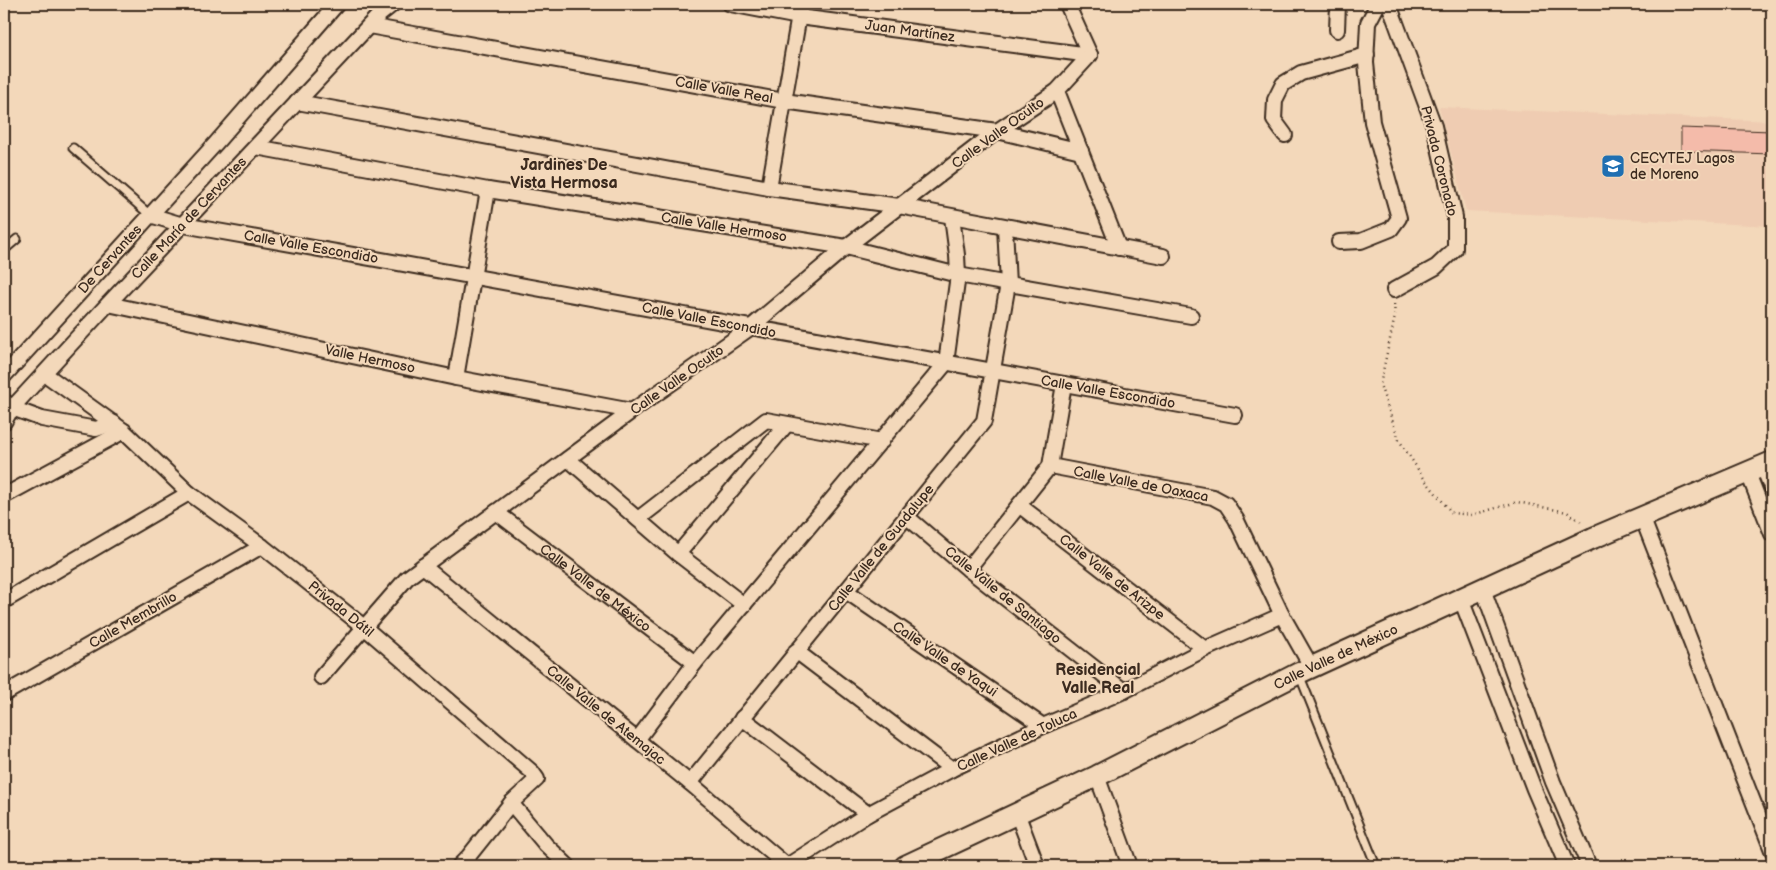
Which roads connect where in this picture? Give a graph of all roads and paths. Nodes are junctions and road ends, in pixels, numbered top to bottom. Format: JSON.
{"nodes":[{"id":1,"x":337,"y":4,"type":"edge"},
{"id":2,"x":393,"y":4,"type":"edge"},
{"id":3,"x":730,"y":4,"type":"edge"},
{"id":4,"x":1067,"y":4,"type":"edge"},
{"id":5,"x":1338,"y":4,"type":"edge"},
{"id":6,"x":1378,"y":4,"type":"edge"},
{"id":7,"x":1389,"y":4,"type":"edge"},
{"id":8,"x":800,"y":10,"type":"edge"},
{"id":9,"x":373,"y":21,"type":"junction"},
{"id":10,"x":1337,"y":30,"type":"dead end"},
{"id":11,"x":1090,"y":55,"type":"junction"},
{"id":12,"x":1366,"y":55,"type":"junction"},
{"id":13,"x":1057,"y":91,"type":"junction"},
{"id":14,"x":784,"y":101,"type":"junction"},
{"id":15,"x":297,"y":102,"type":"junction"},
{"id":16,"x":997,"y":131,"type":"junction"},
{"id":17,"x":1285,"y":135,"type":"dead end"},
{"id":18,"x":256,"y":146,"type":"junction"},
{"id":19,"x":73,"y":148,"type":"dead end"},
{"id":20,"x":1081,"y":151,"type":"junction"},
{"id":21,"x":769,"y":188,"type":"junction"},
{"id":22,"x":488,"y":190,"type":"junction"},
{"id":23,"x":899,"y":206,"type":"junction"},
{"id":24,"x":150,"y":215,"type":"junction"},
{"id":25,"x":952,"y":217,"type":"junction"},
{"id":26,"x":183,"y":225,"type":"junction"},
{"id":27,"x":1005,"y":227,"type":"junction"},
{"id":28,"x":17,"y":239,"type":"dead end"},
{"id":29,"x":1339,"y":242,"type":"dead end"},
{"id":30,"x":846,"y":247,"type":"junction"},
{"id":31,"x":1119,"y":248,"type":"junction"},
{"id":32,"x":4,"y":250,"type":"edge"},
{"id":33,"x":1163,"y":256,"type":"dead end"},
{"id":34,"x":958,"y":275,"type":"junction"},
{"id":35,"x":473,"y":276,"type":"junction"},
{"id":36,"x":1008,"y":284,"type":"junction"},
{"id":37,"x":1394,"y":290,"type":"joint"},
{"id":38,"x":108,"y":304,"type":"junction"},
{"id":39,"x":1191,"y":316,"type":"dead end"},
{"id":40,"x":750,"y":328,"type":"junction"},
{"id":41,"x":946,"y":363,"type":"junction"},
{"id":42,"x":992,"y":371,"type":"junction"},
{"id":43,"x":45,"y":374,"type":"junction"},
{"id":44,"x":4,"y":376,"type":"edge"},
{"id":45,"x":456,"y":378,"type":"junction"},
{"id":46,"x":1064,"y":384,"type":"junction"},
{"id":47,"x":8,"y":405,"type":"edge"},
{"id":48,"x":632,"y":411,"type":"junction"},
{"id":49,"x":1235,"y":415,"type":"dead end"},
{"id":50,"x":4,"y":422,"type":"edge"},
{"id":51,"x":787,"y":424,"type":"junction"},
{"id":52,"x":119,"y":427,"type":"junction"},
{"id":53,"x":882,"y":441,"type":"junction"},
{"id":54,"x":568,"y":458,"type":"junction"},
{"id":55,"x":1050,"y":466,"type":"junction"},
{"id":56,"x":1761,"y":467,"type":"edge"},
{"id":57,"x":1772,"y":489,"type":"edge"},
{"id":58,"x":189,"y":493,"type":"junction"},
{"id":59,"x":4,"y":496,"type":"edge"},
{"id":60,"x":1019,"y":505,"type":"junction"},
{"id":61,"x":496,"y":512,"type":"junction"},
{"id":62,"x":906,"y":516,"type":"junction"},
{"id":63,"x":1642,"y":517,"type":"junction"},
{"id":64,"x":638,"y":519,"type":"junction"},
{"id":65,"x":1772,"y":534,"type":"edge"},
{"id":66,"x":1593,"y":538,"type":"junction"},
{"id":67,"x":262,"y":546,"type":"junction"},
{"id":68,"x":678,"y":554,"type":"junction"},
{"id":69,"x":423,"y":566,"type":"junction"},
{"id":70,"x":968,"y":569,"type":"junction"},
{"id":71,"x":1483,"y":588,"type":"junction"},
{"id":72,"x":846,"y":591,"type":"junction"},
{"id":73,"x":1461,"y":599,"type":"junction"},
{"id":74,"x":4,"y":601,"type":"edge"},
{"id":75,"x":744,"y":605,"type":"junction"},
{"id":76,"x":1282,"y":616,"type":"junction"},
{"id":77,"x":364,"y":627,"type":"junction"},
{"id":78,"x":1204,"y":649,"type":"junction"},
{"id":79,"x":796,"y":651,"type":"junction"},
{"id":80,"x":695,"y":663,"type":"junction"},
{"id":81,"x":1305,"y":671,"type":"junction"},
{"id":82,"x":321,"y":677,"type":"dead end"},
{"id":83,"x":1124,"y":691,"type":"junction"},
{"id":84,"x":4,"y":694,"type":"edge"},
{"id":85,"x":742,"y":718,"type":"junction"},
{"id":86,"x":1043,"y":726,"type":"junction"},
{"id":87,"x":637,"y":740,"type":"junction"},
{"id":88,"x":952,"y":769,"type":"junction"},
{"id":89,"x":1096,"y":776,"type":"junction"},
{"id":90,"x":690,"y":783,"type":"junction"},
{"id":91,"x":512,"y":803,"type":"junction"},
{"id":92,"x":1017,"y":813,"type":"junction"},
{"id":93,"x":868,"y":814,"type":"junction"},
{"id":94,"x":1772,"y":850,"type":"edge"},
{"id":95,"x":933,"y":860,"type":"edge"},
{"id":96,"x":1587,"y":862,"type":"edge"},
{"id":97,"x":459,"y":866,"type":"edge"},
{"id":98,"x":568,"y":866,"type":"edge"},
{"id":99,"x":787,"y":866,"type":"edge"},
{"id":100,"x":905,"y":866,"type":"edge"},
{"id":101,"x":1037,"y":866,"type":"edge"},
{"id":102,"x":1130,"y":866,"type":"edge"},
{"id":103,"x":1376,"y":866,"type":"edge"},
{"id":104,"x":1567,"y":866,"type":"edge"}],
"edges":[{"from":1,"to":24,"type":"street","name":"De Cervantes"},
{"from":2,"to":9,"type":"street","name":"Calle María de Cervantes"},
{"from":3,"to":8,"type":"street","name":"Juan Martínez"},
{"from":4,"to":11,"type":"street"},
{"from":5,"to":10,"type":"street"},
{"from":6,"to":12,"type":"street"},
{"from":7,"to":37,"type":"street","name":"Privada Coronado"},
{"from":8,"to":11,"type":"street","name":"Juan Martínez"},
{"from":8,"to":14,"type":"street"},
{"from":9,"to":14,"type":"street","name":"Calle Valle Real"},
{"from":9,"to":15,"type":"street","name":"Calle María de Cervantes"},
{"from":11,"to":13,"type":"street","name":"Calle Valle Oculto"},
{"from":12,"to":17,"type":"street"},
{"from":12,"to":29,"type":"street"},
{"from":13,"to":16,"type":"street","name":"Calle Valle Oculto"},
{"from":13,"to":20,"type":"street"},
{"from":14,"to":16,"type":"street","name":"Calle Valle Real"},
{"from":14,"to":21,"type":"street"},
{"from":15,"to":18,"type":"street","name":"Calle María de Cervantes"},
{"from":15,"to":21,"type":"street"},
{"from":16,"to":20,"type":"street","name":"Calle Valle Real"},
{"from":16,"to":23,"type":"street","name":"Calle Valle Oculto"},
{"from":18,"to":22,"type":"street","name":"Calle Valle Hermoso"},
{"from":18,"to":26,"type":"street","name":"Calle María de Cervantes"},
{"from":19,"to":24,"type":"lane"},
{"from":20,"to":31,"type":"street"},
{"from":21,"to":23,"type":"street"},
{"from":22,"to":30,"type":"street","name":"Calle Valle Hermoso"},
{"from":22,"to":35,"type":"street"},
{"from":23,"to":25,"type":"street"},
{"from":23,"to":30,"type":"street","name":"Calle Valle Oculto"},
{"from":24,"to":26,"type":"street","name":"Calle Valle Escondido"},
{"from":24,"to":44,"type":"street","name":"De Cervantes"},
{"from":25,"to":27,"type":"street"},
{"from":25,"to":34,"type":"street"},
{"from":26,"to":35,"type":"street","name":"Calle Valle Escondido"},
{"from":26,"to":38,"type":"street","name":"Calle María de Cervantes"},
{"from":27,"to":31,"type":"street"},
{"from":27,"to":36,"type":"street","name":"Calle Valle de Guadalupe"},
{"from":28,"to":32,"type":"lane"},
{"from":30,"to":34,"type":"street","name":"Calle Valle Hermoso"},
{"from":30,"to":40,"type":"street","name":"Calle Valle Oculto"},
{"from":31,"to":33,"type":"street"},
{"from":34,"to":36,"type":"street","name":"Calle Valle Hermoso"},
{"from":34,"to":41,"type":"street"},
{"from":35,"to":40,"type":"street","name":"Calle Valle Escondido"},
{"from":35,"to":45,"type":"street"},
{"from":36,"to":39,"type":"street","name":"Calle Valle Hermoso"},
{"from":36,"to":42,"type":"street","name":"Calle Valle de Guadalupe"},
{"from":37,"to":66,"type":"path"},
{"from":38,"to":43,"type":"street","name":"Calle María de Cervantes"},
{"from":38,"to":45,"type":"street","name":"Valle Hermoso"},
{"from":40,"to":41,"type":"street","name":"Calle Valle Escondido"},
{"from":40,"to":48,"type":"street","name":"Calle Valle Oculto"},
{"from":41,"to":42,"type":"street","name":"Calle Valle Escondido"},
{"from":41,"to":53,"type":"street"},
{"from":42,"to":46,"type":"street","name":"Calle Valle Escondido"},
{"from":42,"to":62,"type":"street","name":"Calle Valle de Guadalupe"},
{"from":43,"to":47,"type":"street","name":"Calle María de Cervantes"},
{"from":43,"to":52,"type":"street","name":"Privada Dátil"},
{"from":45,"to":48,"type":"street","name":"Valle Hermoso"},
{"from":46,"to":49,"type":"street","name":"Calle Valle Escondido"},
{"from":46,"to":55,"type":"street"},
{"from":47,"to":50,"type":"street","name":"Calle María de Cervantes"},
{"from":47,"to":52,"type":"street"},
{"from":48,"to":54,"type":"street","name":"Calle Valle Oculto"},
{"from":51,"to":53,"type":"street"},
{"from":51,"to":64,"type":"street"},
{"from":51,"to":68,"type":"street"},
{"from":52,"to":58,"type":"street","name":"Privada Dátil"},
{"from":52,"to":59,"type":"street"},
{"from":53,"to":75,"type":"street"},
{"from":54,"to":61,"type":"street","name":"Calle Valle Oculto"},
{"from":54,"to":64,"type":"street"},
{"from":55,"to":60,"type":"street"},
{"from":55,"to":76,"type":"street","name":"Calle Valle de Oaxaca"},
{"from":56,"to":57,"type":"street"},
{"from":56,"to":63,"type":"street","name":"Calle Valle de México"},
{"from":56,"to":65,"type":"street"},
{"from":58,"to":67,"type":"street","name":"Privada Dátil"},
{"from":58,"to":74,"type":"street"},
{"from":60,"to":70,"type":"street"},
{"from":60,"to":78,"type":"street","name":"Calle Valle de Arizpe"},
{"from":61,"to":69,"type":"street","name":"Calle Valle Oculto"},
{"from":61,"to":80,"type":"street","name":"Calle Valle de México"},
{"from":62,"to":70,"type":"street","name":"Calle Valle de Santiago"},
{"from":62,"to":72,"type":"street","name":"Calle Valle de Guadalupe"},
{"from":63,"to":66,"type":"street","name":"Calle Valle de México"},
{"from":63,"to":94,"type":"street"},
{"from":64,"to":68,"type":"street"},
{"from":66,"to":71,"type":"street","name":"Calle Valle de México"},
{"from":67,"to":77,"type":"street","name":"Privada Dátil"},
{"from":67,"to":84,"type":"street","name":"Calle Membrillo"},
{"from":68,"to":75,"type":"street"},
{"from":69,"to":77,"type":"street","name":"Calle Valle Oculto"},
{"from":69,"to":87,"type":"street","name":"Calle Valle de Atemajac"},
{"from":70,"to":83,"type":"street","name":"Calle Valle de Santiago"},
{"from":71,"to":73,"type":"street","name":"Calle Valle de México"},
{"from":71,"to":96,"type":"street"},
{"from":72,"to":79,"type":"street","name":"Calle Valle de Guadalupe"},
{"from":72,"to":86,"type":"street","name":"Calle Valle de Yaqui"},
{"from":73,"to":81,"type":"street","name":"Calle Valle de México"},
{"from":73,"to":104,"type":"street"},
{"from":75,"to":80,"type":"street"},
{"from":76,"to":78,"type":"street","name":"Calle Valle de Toluca"},
{"from":76,"to":81,"type":"street","name":"Calle Valle de Oaxaca"},
{"from":77,"to":82,"type":"street","name":"Calle Valle Oculto"},
{"from":77,"to":91,"type":"street","name":"Privada Dátil"},
{"from":78,"to":83,"type":"street","name":"Calle Valle de Toluca"},
{"from":79,"to":85,"type":"street","name":"Calle Valle de Guadalupe"},
{"from":79,"to":88,"type":"street"},
{"from":80,"to":87,"type":"street"},
{"from":81,"to":89,"type":"street","name":"Calle Valle de México"},
{"from":81,"to":103,"type":"lane"},
{"from":83,"to":86,"type":"street","name":"Calle Valle de Toluca"},
{"from":85,"to":90,"type":"street","name":"Calle Valle de Guadalupe"},
{"from":85,"to":93,"type":"street"},
{"from":86,"to":88,"type":"street","name":"Calle Valle de Toluca"},
{"from":87,"to":90,"type":"street","name":"Calle Valle de Atemajac"},
{"from":88,"to":93,"type":"street","name":"Calle Valle de Toluca"},
{"from":89,"to":92,"type":"street","name":"Calle Valle de México"},
{"from":89,"to":102,"type":"street"},
{"from":90,"to":99,"type":"street","name":"Calle Valle de Atemajac"},
{"from":91,"to":97,"type":"street"},
{"from":91,"to":98,"type":"street"},
{"from":92,"to":95,"type":"street","name":"Calle Valle de México"},
{"from":92,"to":101,"type":"street"},
{"from":93,"to":99,"type":"street","name":"Calle Valle de Toluca"},
{"from":95,"to":100,"type":"street","name":"Calle Valle de México"},
{"from":96,"to":104,"type":"street"}]}
